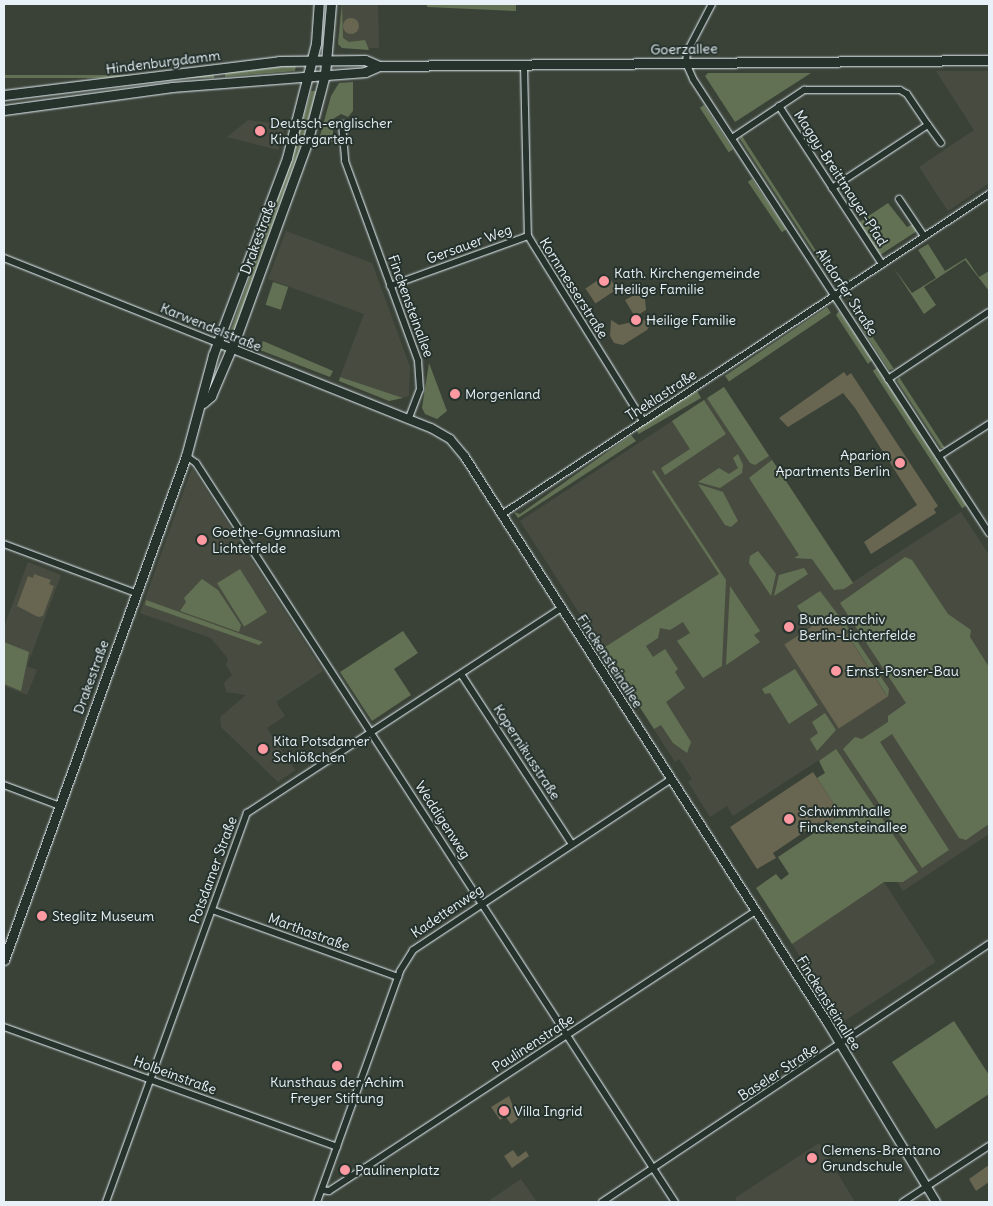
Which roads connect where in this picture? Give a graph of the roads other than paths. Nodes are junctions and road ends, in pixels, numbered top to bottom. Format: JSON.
{"nodes":[{"id":1,"x":318,"y":4,"type":"edge"},
{"id":2,"x":331,"y":4,"type":"edge"},
{"id":3,"x":712,"y":4,"type":"edge"},
{"id":4,"x":312,"y":59,"type":"junction"},
{"id":5,"x":327,"y":60,"type":"junction"},
{"id":6,"x":989,"y":60,"type":"edge"},
{"id":7,"x":686,"y":63,"type":"junction"},
{"id":8,"x":524,"y":65,"type":"junction"},
{"id":9,"x":379,"y":66,"type":"junction"},
{"id":10,"x":325,"y":74,"type":"junction"},
{"id":11,"x":309,"y":75,"type":"junction"},
{"id":12,"x":4,"y":95,"type":"edge"},
{"id":13,"x":779,"y":106,"type":"junction"},
{"id":14,"x":4,"y":110,"type":"edge"},
{"id":15,"x":342,"y":124,"type":"dead end"},
{"id":16,"x":928,"y":125,"type":"junction"},
{"id":17,"x":732,"y":138,"type":"junction"},
{"id":18,"x":940,"y":144,"type":"dead end"},
{"id":19,"x":832,"y":188,"type":"junction"},
{"id":20,"x":989,"y":194,"type":"edge"},
{"id":21,"x":900,"y":200,"type":"dead end"},
{"id":22,"x":528,"y":236,"type":"junction"},
{"id":23,"x":924,"y":236,"type":"junction"},
{"id":24,"x":4,"y":258,"type":"edge"},
{"id":25,"x":882,"y":264,"type":"junction"},
{"id":26,"x":390,"y":286,"type":"junction"},
{"id":27,"x":834,"y":296,"type":"junction"},
{"id":28,"x":989,"y":312,"type":"edge"},
{"id":29,"x":218,"y":343,"type":"junction"},
{"id":30,"x":231,"y":348,"type":"junction"},
{"id":31,"x":888,"y":379,"type":"junction"},
{"id":32,"x":203,"y":404,"type":"junction"},
{"id":33,"x":408,"y":420,"type":"junction"},
{"id":34,"x":643,"y":421,"type":"junction"},
{"id":35,"x":989,"y":424,"type":"edge"},
{"id":36,"x":186,"y":456,"type":"junction"},
{"id":37,"x":939,"y":456,"type":"junction"},
{"id":38,"x":501,"y":515,"type":"junction"},
{"id":39,"x":989,"y":533,"type":"edge"},
{"id":40,"x":4,"y":544,"type":"edge"},
{"id":41,"x":136,"y":593,"type":"junction"},
{"id":42,"x":561,"y":608,"type":"junction"},
{"id":43,"x":461,"y":674,"type":"junction"},
{"id":44,"x":370,"y":732,"type":"junction"},
{"id":45,"x":671,"y":778,"type":"junction"},
{"id":46,"x":4,"y":785,"type":"edge"},
{"id":47,"x":60,"y":806,"type":"junction"},
{"id":48,"x":572,"y":844,"type":"junction"},
{"id":49,"x":481,"y":903,"type":"junction"},
{"id":50,"x":212,"y":910,"type":"junction"},
{"id":51,"x":756,"y":911,"type":"junction"},
{"id":52,"x":989,"y":944,"type":"edge"},
{"id":53,"x":4,"y":960,"type":"edge"},
{"id":54,"x":398,"y":977,"type":"junction"},
{"id":55,"x":4,"y":1027,"type":"edge"},
{"id":56,"x":567,"y":1036,"type":"junction"},
{"id":57,"x":839,"y":1043,"type":"junction"},
{"id":58,"x":150,"y":1080,"type":"junction"},
{"id":59,"x":989,"y":1146,"type":"edge"},
{"id":60,"x":337,"y":1147,"type":"junction"},
{"id":61,"x":653,"y":1168,"type":"junction"},
{"id":62,"x":926,"y":1187,"type":"junction"},
{"id":63,"x":322,"y":1190,"type":"junction"},
{"id":64,"x":106,"y":1202,"type":"edge"},
{"id":65,"x":317,"y":1202,"type":"edge"},
{"id":66,"x":602,"y":1202,"type":"edge"},
{"id":67,"x":675,"y":1202,"type":"edge"},
{"id":68,"x":903,"y":1202,"type":"edge"},
{"id":69,"x":936,"y":1202,"type":"edge"}],
"edges":[{"from":1,"to":4,"type":"main road","name":"Drakestraße"},
{"from":2,"to":5,"type":"main road","name":"Drakestraße"},
{"from":3,"to":7,"type":"street"},
{"from":4,"to":5,"type":"main road","name":"Hindenburgdamm"},
{"from":4,"to":11,"type":"main road","name":"Drakestraße"},
{"from":4,"to":12,"type":"main road","name":"Hindenburgdamm"},
{"from":5,"to":9,"type":"main road","name":"Goerzallee"},
{"from":5,"to":10,"type":"main road","name":"Drakestraße"},
{"from":6,"to":7,"type":"main road","name":"Goerzallee"},
{"from":7,"to":8,"type":"main road","name":"Goerzallee"},
{"from":7,"to":17,"type":"street","name":"Altdorfer Straße"},
{"from":8,"to":9,"type":"main road","name":"Goerzallee"},
{"from":8,"to":22,"type":"street","name":"Kornmesserstraße"},
{"from":9,"to":10,"type":"main road","name":"Goerzallee"},
{"from":10,"to":11,"type":"main road","name":"Hindenburgdamm"},
{"from":10,"to":30,"type":"main road","name":"Drakestraße"},
{"from":11,"to":14,"type":"main road","name":"Hindenburgdamm"},
{"from":11,"to":29,"type":"main road","name":"Drakestraße"},
{"from":13,"to":16,"type":"street"},
{"from":13,"to":17,"type":"street"},
{"from":13,"to":19,"type":"street","name":"Maggy-Breittmayer-Pfad"},
{"from":15,"to":26,"type":"street","name":"Finckensteinallee"},
{"from":16,"to":18,"type":"street"},
{"from":16,"to":19,"type":"street"},
{"from":17,"to":27,"type":"street","name":"Altdorfer Straße"},
{"from":19,"to":25,"type":"street","name":"Maggy-Breittmayer-Pfad"},
{"from":20,"to":23,"type":"street","name":"Theklastraße"},
{"from":21,"to":23,"type":"street"},
{"from":22,"to":26,"type":"street","name":"Gersauer Weg"},
{"from":22,"to":34,"type":"street","name":"Kornmesserstraße"},
{"from":23,"to":25,"type":"street","name":"Theklastraße"},
{"from":24,"to":29,"type":"street","name":"Karwendelstraße"},
{"from":25,"to":27,"type":"street","name":"Theklastraße"},
{"from":26,"to":33,"type":"street","name":"Finckensteinallee"},
{"from":27,"to":31,"type":"street","name":"Altdorfer Straße"},
{"from":27,"to":34,"type":"street","name":"Theklastraße"},
{"from":28,"to":31,"type":"street"},
{"from":29,"to":30,"type":"street","name":"Karwendelstraße"},
{"from":29,"to":32,"type":"main road","name":"Drakestraße"},
{"from":30,"to":32,"type":"main road","name":"Drakestraße"},
{"from":30,"to":33,"type":"street","name":"Karwendelstraße"},
{"from":31,"to":37,"type":"street","name":"Altdorfer Straße"},
{"from":32,"to":36,"type":"main road","name":"Drakestraße"},
{"from":33,"to":38,"type":"street","name":"Finckensteinallee"},
{"from":34,"to":38,"type":"street","name":"Theklastraße"},
{"from":35,"to":37,"type":"street"},
{"from":36,"to":41,"type":"main road","name":"Drakestraße"},
{"from":36,"to":44,"type":"street","name":"Weddigenweg"},
{"from":37,"to":39,"type":"street","name":"Altdorfer Straße"},
{"from":38,"to":42,"type":"street","name":"Finckensteinallee"},
{"from":40,"to":41,"type":"street"},
{"from":41,"to":47,"type":"main road","name":"Drakestraße"},
{"from":42,"to":43,"type":"street","name":"Potsdamer Straße"},
{"from":42,"to":45,"type":"street","name":"Finckensteinallee"},
{"from":43,"to":44,"type":"street","name":"Potsdamer Straße"},
{"from":43,"to":48,"type":"street","name":"Kopernikusstraße"},
{"from":44,"to":49,"type":"street","name":"Weddigenweg"},
{"from":44,"to":50,"type":"street","name":"Potsdamer Straße"},
{"from":45,"to":48,"type":"street","name":"Kadettenweg"},
{"from":45,"to":51,"type":"street","name":"Finckensteinallee"},
{"from":46,"to":47,"type":"street"},
{"from":47,"to":53,"type":"main road","name":"Drakestraße"},
{"from":48,"to":49,"type":"street","name":"Kadettenweg"},
{"from":49,"to":54,"type":"street","name":"Kadettenweg"},
{"from":49,"to":56,"type":"street","name":"Weddigenweg"},
{"from":50,"to":54,"type":"street","name":"Marthastraße"},
{"from":50,"to":58,"type":"street","name":"Potsdamer Straße"},
{"from":51,"to":56,"type":"street","name":"Paulinenstraße"},
{"from":51,"to":57,"type":"street","name":"Finckensteinallee"},
{"from":52,"to":57,"type":"street","name":"Baseler Straße"},
{"from":54,"to":60,"type":"street","name":"Kadettenweg"},
{"from":55,"to":58,"type":"street","name":"Holbeinstraße"},
{"from":56,"to":61,"type":"street","name":"Weddigenweg"},
{"from":56,"to":63,"type":"street","name":"Paulinenstraße"},
{"from":57,"to":61,"type":"street","name":"Baseler Straße"},
{"from":57,"to":62,"type":"street","name":"Finckensteinallee"},
{"from":58,"to":60,"type":"street","name":"Holbeinstraße"},
{"from":58,"to":64,"type":"street","name":"Potsdamer Straße"},
{"from":59,"to":62,"type":"street"},
{"from":60,"to":63,"type":"street","name":"Kadettenweg"},
{"from":61,"to":66,"type":"street","name":"Baseler Straße"},
{"from":61,"to":67,"type":"street","name":"Weddigenweg"},
{"from":62,"to":68,"type":"street"},
{"from":62,"to":69,"type":"street","name":"Finckensteinallee"},
{"from":63,"to":65,"type":"street","name":"Kadettenweg"}]}
